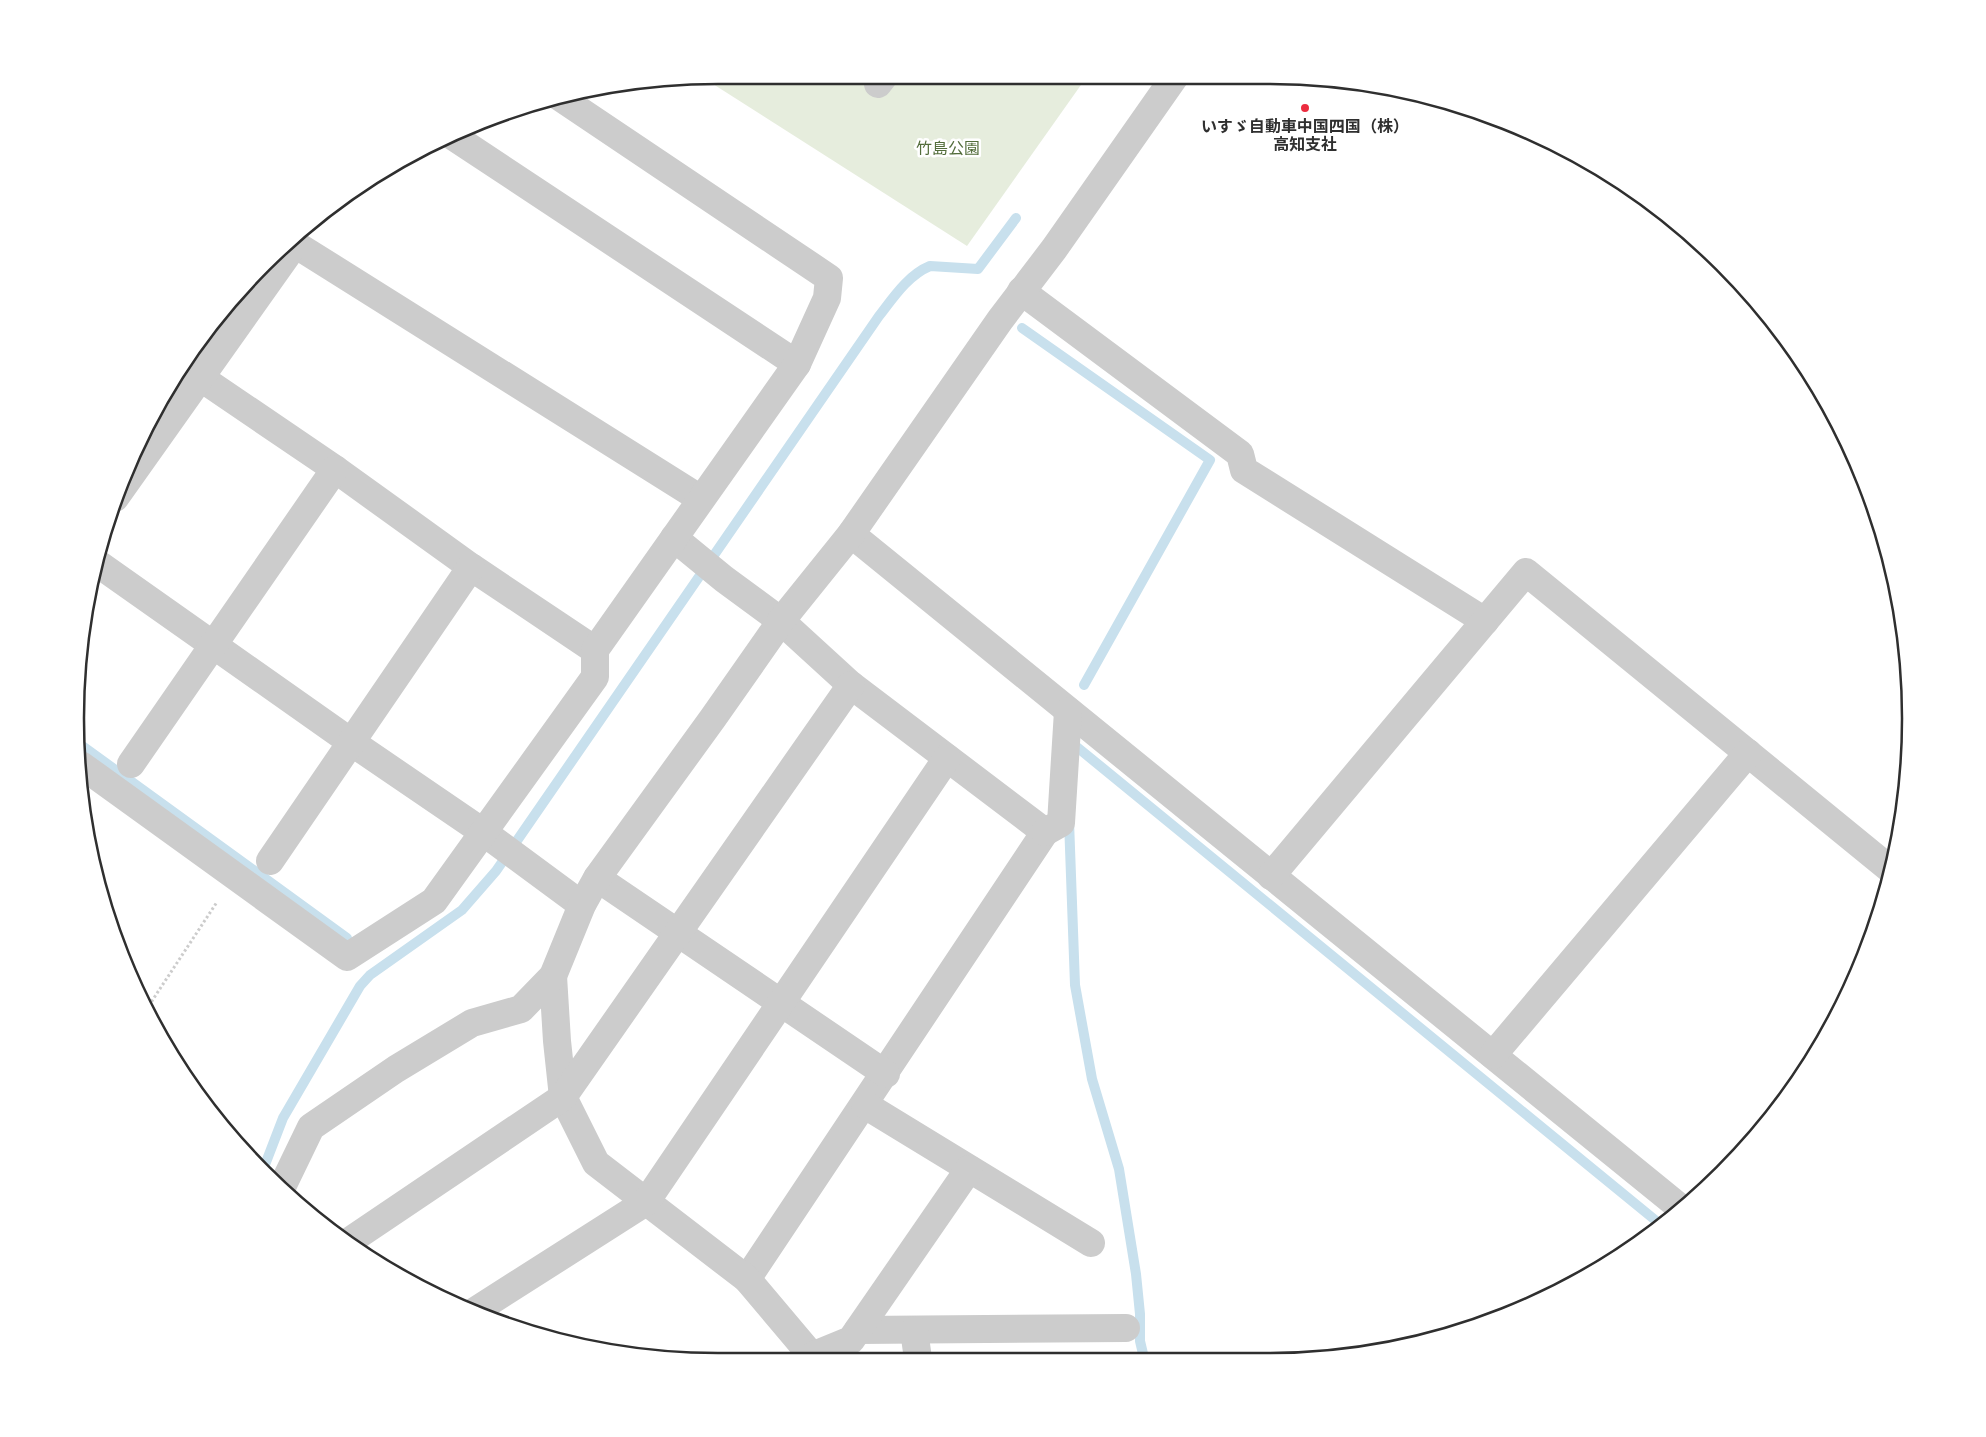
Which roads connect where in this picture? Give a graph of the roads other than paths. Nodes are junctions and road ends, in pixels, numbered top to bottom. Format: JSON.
{"nodes":[{"id":1,"x":1170,"y":84,"type":"edge"},
{"id":2,"x":567,"y":102,"type":"edge"},
{"id":3,"x":458,"y":140,"type":"edge"},
{"id":4,"x":296,"y":245,"type":"edge"},
{"id":5,"x":288,"y":253,"type":"edge"},
{"id":6,"x":1021,"y":291,"type":"junction"},
{"id":7,"x":796,"y":364,"type":"junction"},
{"id":8,"x":201,"y":378,"type":"junction"},
{"id":9,"x":335,"y":469,"type":"junction"},
{"id":10,"x":134,"y":471,"type":"edge"},
{"id":11,"x":701,"y":499,"type":"junction"},
{"id":12,"x":851,"y":534,"type":"junction"},
{"id":13,"x":681,"y":544,"type":"junction"},
{"id":14,"x":102,"y":567,"type":"edge"},
{"id":15,"x":471,"y":567,"type":"junction"},
{"id":16,"x":780,"y":621,"type":"junction"},
{"id":17,"x":1485,"y":621,"type":"junction"},
{"id":18,"x":214,"y":646,"type":"junction"},
{"id":19,"x":595,"y":650,"type":"junction"},
{"id":20,"x":851,"y":685,"type":"junction"},
{"id":21,"x":1068,"y":711,"type":"junction"},
{"id":22,"x":351,"y":742,"type":"junction"},
{"id":23,"x":1748,"y":753,"type":"junction"},
{"id":24,"x":947,"y":758,"type":"junction"},
{"id":25,"x":131,"y":764,"type":"dead end"},
{"id":26,"x":86,"y":769,"type":"edge"},
{"id":27,"x":1045,"y":832,"type":"junction"},
{"id":28,"x":486,"y":834,"type":"junction"},
{"id":29,"x":270,"y":861,"type":"dead end"},
{"id":30,"x":1885,"y":864,"type":"edge"},
{"id":31,"x":1272,"y":876,"type":"junction"},
{"id":32,"x":597,"y":878,"type":"junction"},
{"id":33,"x":582,"y":905,"type":"junction"},
{"id":34,"x":678,"y":932,"type":"junction"},
{"id":35,"x":553,"y":976,"type":"junction"},
{"id":36,"x":781,"y":1003,"type":"junction"},
{"id":37,"x":1493,"y":1055,"type":"junction"},
{"id":38,"x":886,"y":1074,"type":"junction"},
{"id":39,"x":563,"y":1098,"type":"junction"},
{"id":40,"x":864,"y":1105,"type":"junction"},
{"id":41,"x":969,"y":1169,"type":"junction"},
{"id":42,"x":285,"y":1181,"type":"edge"},
{"id":43,"x":646,"y":1202,"type":"junction"},
{"id":44,"x":1676,"y":1204,"type":"edge"},
{"id":45,"x":354,"y":1238,"type":"edge"},
{"id":46,"x":1091,"y":1243,"type":"dead end"},
{"id":47,"x":747,"y":1279,"type":"junction"},
{"id":48,"x":481,"y":1307,"type":"edge"},
{"id":49,"x":1126,"y":1328,"type":"dead end"},
{"id":50,"x":858,"y":1330,"type":"junction"},
{"id":51,"x":914,"y":1330,"type":"junction"},
{"id":52,"x":808,"y":1353,"type":"edge"},
{"id":53,"x":823,"y":1353,"type":"edge"},
{"id":54,"x":917,"y":1353,"type":"edge"}],
"edges":[{"from":1,"to":6,"type":"street"},
{"from":2,"to":7,"type":"street"},
{"from":3,"to":7,"type":"street"},
{"from":4,"to":11,"type":"street"},
{"from":5,"to":8,"type":"street"},
{"from":6,"to":12,"type":"street"},
{"from":6,"to":17,"type":"street"},
{"from":7,"to":11,"type":"street"},
{"from":8,"to":9,"type":"street"},
{"from":8,"to":10,"type":"street"},
{"from":9,"to":15,"type":"street"},
{"from":9,"to":18,"type":"street"},
{"from":11,"to":13,"type":"street"},
{"from":12,"to":16,"type":"street"},
{"from":12,"to":21,"type":"street"},
{"from":13,"to":16,"type":"street"},
{"from":13,"to":19,"type":"street"},
{"from":14,"to":18,"type":"street"},
{"from":15,"to":19,"type":"street"},
{"from":15,"to":22,"type":"street"},
{"from":16,"to":20,"type":"street"},
{"from":16,"to":32,"type":"street"},
{"from":17,"to":23,"type":"street"},
{"from":17,"to":31,"type":"street"},
{"from":18,"to":22,"type":"street"},
{"from":18,"to":25,"type":"street"},
{"from":19,"to":28,"type":"street"},
{"from":20,"to":24,"type":"street"},
{"from":20,"to":34,"type":"street"},
{"from":21,"to":27,"type":"street"},
{"from":21,"to":31,"type":"street"},
{"from":22,"to":28,"type":"street"},
{"from":22,"to":29,"type":"street"},
{"from":23,"to":30,"type":"street"},
{"from":23,"to":37,"type":"street"},
{"from":24,"to":27,"type":"street"},
{"from":24,"to":36,"type":"street"},
{"from":26,"to":28,"type":"street"},
{"from":27,"to":38,"type":"street"},
{"from":28,"to":33,"type":"street"},
{"from":31,"to":37,"type":"street"},
{"from":32,"to":33,"type":"street"},
{"from":32,"to":34,"type":"street"},
{"from":33,"to":35,"type":"street"},
{"from":34,"to":36,"type":"street"},
{"from":34,"to":39,"type":"street"},
{"from":35,"to":39,"type":"street"},
{"from":35,"to":42,"type":"street"},
{"from":36,"to":38,"type":"street"},
{"from":36,"to":43,"type":"street"},
{"from":37,"to":44,"type":"street"},
{"from":38,"to":40,"type":"street"},
{"from":39,"to":43,"type":"street"},
{"from":39,"to":45,"type":"street"},
{"from":40,"to":41,"type":"street"},
{"from":40,"to":47,"type":"street"},
{"from":41,"to":46,"type":"street"},
{"from":41,"to":50,"type":"street"},
{"from":43,"to":47,"type":"street"},
{"from":43,"to":48,"type":"street"},
{"from":47,"to":52,"type":"street"},
{"from":49,"to":51,"type":"street"},
{"from":50,"to":51,"type":"street"},
{"from":50,"to":53,"type":"street"},
{"from":51,"to":54,"type":"street"}]}
